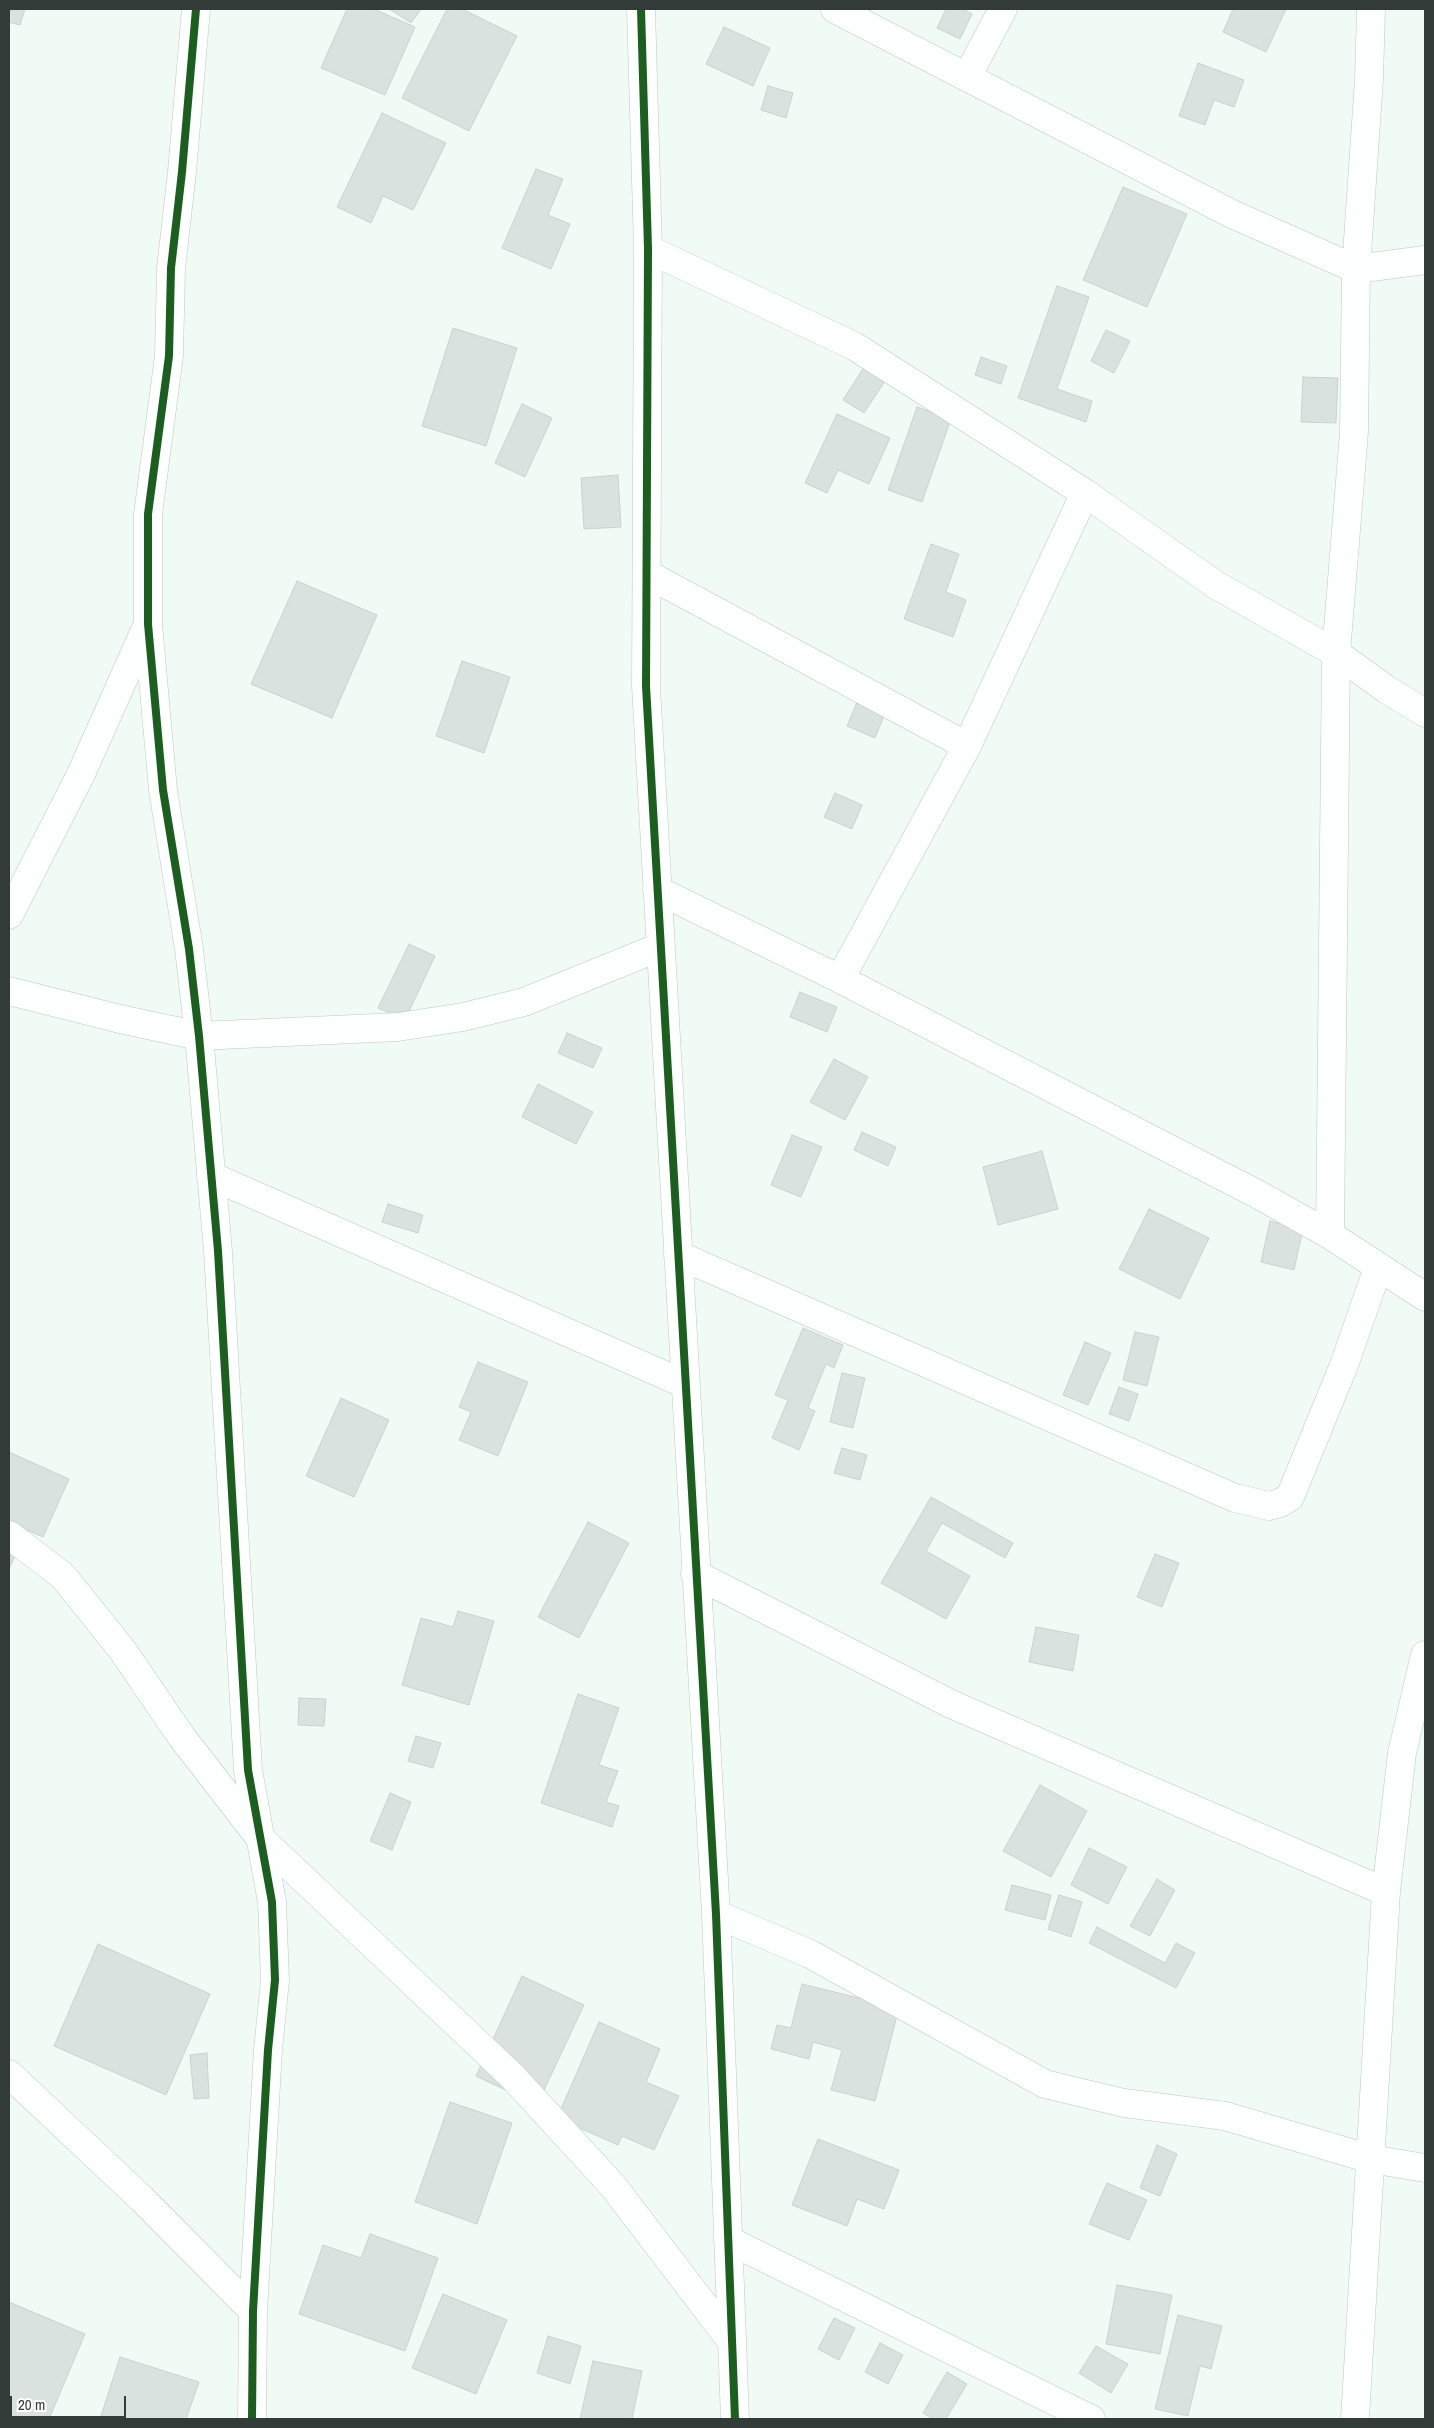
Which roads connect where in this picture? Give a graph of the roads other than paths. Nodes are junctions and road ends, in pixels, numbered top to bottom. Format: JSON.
{"nodes":[{"id":1,"x":196,"y":9,"type":"edge"},
{"id":2,"x":641,"y":9,"type":"edge"},
{"id":3,"x":835,"y":9,"type":"edge"},
{"id":4,"x":1003,"y":9,"type":"edge"},
{"id":5,"x":1371,"y":9,"type":"edge"},
{"id":6,"x":967,"y":77,"type":"junction"},
{"id":7,"x":648,"y":249,"type":"junction"},
{"id":8,"x":1425,"y":260,"type":"edge"},
{"id":9,"x":1356,"y":269,"type":"junction"},
{"id":10,"x":1085,"y":494,"type":"junction"},
{"id":11,"x":647,"y":574,"type":"junction"},
{"id":12,"x":148,"y":624,"type":"junction"},
{"id":13,"x":1336,"y":653,"type":"junction"},
{"id":14,"x":1425,"y":713,"type":"edge"},
{"id":15,"x":967,"y":746,"type":"junction"},
{"id":16,"x":657,"y":890,"type":"junction"},
{"id":17,"x":9,"y":915,"type":"edge"},
{"id":18,"x":660,"y":947,"type":"junction"},
{"id":19,"x":840,"y":979,"type":"junction"},
{"id":20,"x":9,"y":991,"type":"edge"},
{"id":21,"x":199,"y":1036,"type":"junction"},
{"id":22,"x":211,"y":1176,"type":"junction"},
{"id":23,"x":1330,"y":1235,"type":"junction"},
{"id":24,"x":678,"y":1255,"type":"junction"},
{"id":25,"x":1378,"y":1268,"type":"junction"},
{"id":26,"x":1425,"y":1297,"type":"edge"},
{"id":27,"x":685,"y":1384,"type":"junction"},
{"id":28,"x":9,"y":1535,"type":"edge"},
{"id":29,"x":695,"y":1574,"type":"junction"},
{"id":30,"x":1425,"y":1655,"type":"edge"},
{"id":31,"x":1414,"y":1752,"type":"edge"},
{"id":32,"x":260,"y":1838,"type":"junction"},
{"id":33,"x":1386,"y":1892,"type":"junction"},
{"id":34,"x":716,"y":1914,"type":"junction"},
{"id":35,"x":9,"y":2074,"type":"edge"},
{"id":36,"x":1371,"y":2159,"type":"junction"},
{"id":37,"x":1425,"y":2168,"type":"edge"},
{"id":38,"x":728,"y":2240,"type":"junction"},
{"id":39,"x":253,"y":2311,"type":"junction"},
{"id":40,"x":732,"y":2342,"type":"junction"},
{"id":41,"x":252,"y":2419,"type":"edge"},
{"id":42,"x":735,"y":2419,"type":"edge"},
{"id":43,"x":1091,"y":2419,"type":"edge"},
{"id":44,"x":1355,"y":2419,"type":"edge"}],
"edges":[{"from":1,"to":12,"type":"street"},
{"from":2,"to":7,"type":"street"},
{"from":3,"to":6,"type":"street"},
{"from":4,"to":6,"type":"street"},
{"from":5,"to":9,"type":"street"},
{"from":6,"to":9,"type":"street"},
{"from":7,"to":10,"type":"street"},
{"from":7,"to":11,"type":"street"},
{"from":8,"to":9,"type":"street"},
{"from":9,"to":13,"type":"street"},
{"from":10,"to":13,"type":"street"},
{"from":10,"to":15,"type":"street"},
{"from":11,"to":15,"type":"street"},
{"from":11,"to":16,"type":"street"},
{"from":12,"to":17,"type":"street"},
{"from":12,"to":21,"type":"street"},
{"from":13,"to":14,"type":"street"},
{"from":13,"to":23,"type":"street"},
{"from":15,"to":19,"type":"street"},
{"from":16,"to":18,"type":"street"},
{"from":16,"to":19,"type":"street"},
{"from":18,"to":21,"type":"street"},
{"from":18,"to":24,"type":"street"},
{"from":19,"to":23,"type":"street"},
{"from":20,"to":21,"type":"street"},
{"from":21,"to":22,"type":"street"},
{"from":22,"to":27,"type":"street"},
{"from":22,"to":32,"type":"street"},
{"from":23,"to":25,"type":"street"},
{"from":24,"to":25,"type":"street"},
{"from":24,"to":27,"type":"street"},
{"from":25,"to":26,"type":"street"},
{"from":27,"to":29,"type":"street"},
{"from":28,"to":32,"type":"street"},
{"from":29,"to":33,"type":"street"},
{"from":29,"to":34,"type":"street"},
{"from":30,"to":31,"type":"street"},
{"from":31,"to":33,"type":"street"},
{"from":32,"to":39,"type":"street"},
{"from":32,"to":40,"type":"street"},
{"from":33,"to":36,"type":"street"},
{"from":34,"to":36,"type":"street"},
{"from":34,"to":38,"type":"street"},
{"from":35,"to":39,"type":"street"},
{"from":36,"to":37,"type":"street"},
{"from":36,"to":44,"type":"street"},
{"from":38,"to":40,"type":"street"},
{"from":38,"to":43,"type":"street"},
{"from":39,"to":41,"type":"street"},
{"from":40,"to":42,"type":"street"}]}
